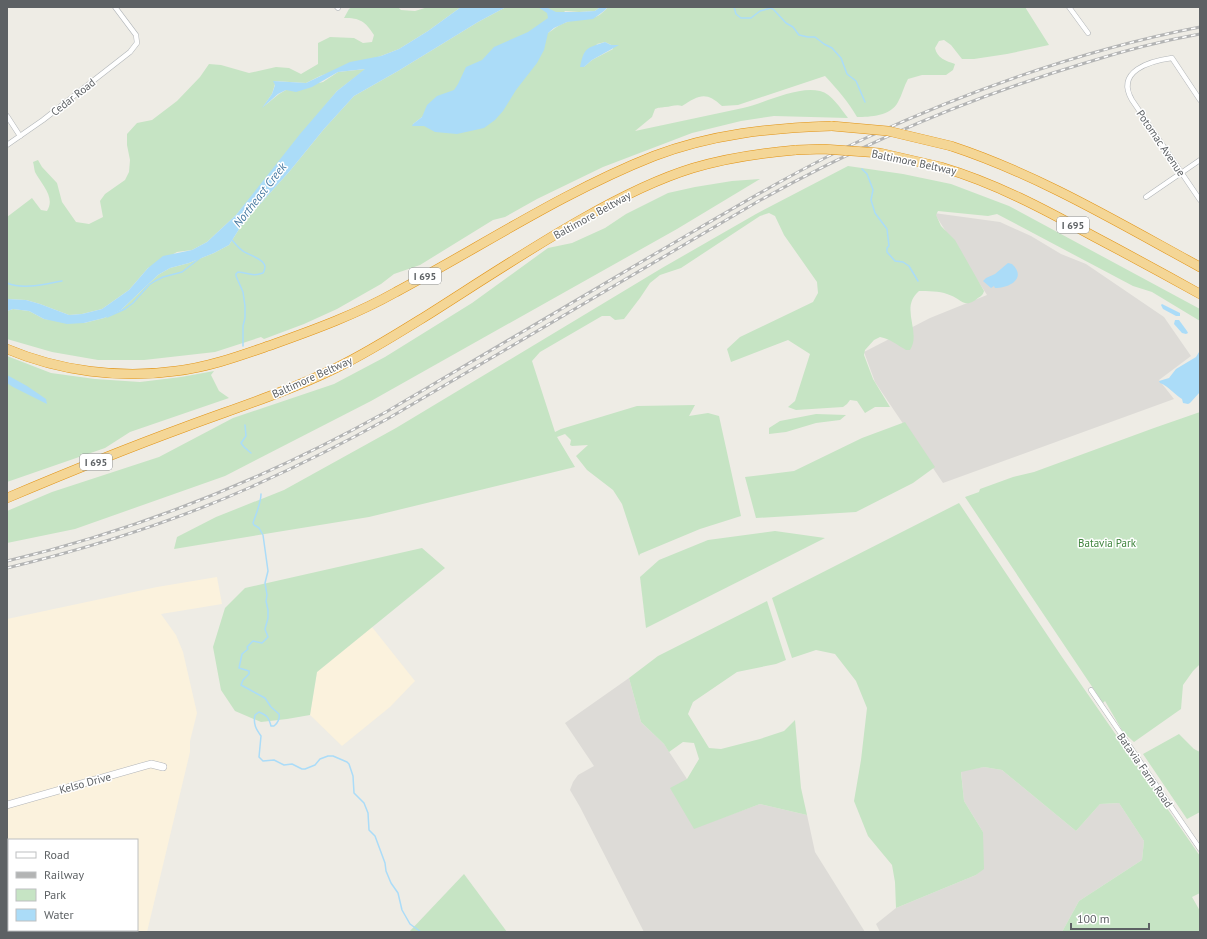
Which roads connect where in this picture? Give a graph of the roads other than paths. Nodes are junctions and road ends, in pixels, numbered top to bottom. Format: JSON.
{"nodes":[{"id":1,"x":115,"y":7,"type":"edge"},
{"id":2,"x":1069,"y":7,"type":"edge"},
{"id":3,"x":1088,"y":33,"type":"dead end"},
{"id":4,"x":1200,"y":100,"type":"edge"},
{"id":5,"x":7,"y":116,"type":"edge"},
{"id":6,"x":20,"y":136,"type":"junction"},
{"id":7,"x":7,"y":145,"type":"edge"},
{"id":8,"x":1200,"y":160,"type":"edge"},
{"id":9,"x":1182,"y":173,"type":"junction"},
{"id":10,"x":1146,"y":197,"type":"dead end"},
{"id":11,"x":1200,"y":200,"type":"edge"},
{"id":12,"x":1200,"y":267,"type":"edge"},
{"id":13,"x":1200,"y":294,"type":"edge"},
{"id":14,"x":7,"y":349,"type":"edge"},
{"id":15,"x":185,"y":427,"type":"junction"},
{"id":16,"x":7,"y":491,"type":"edge"},
{"id":17,"x":7,"y":498,"type":"edge"},
{"id":18,"x":1091,"y":690,"type":"dead end"},
{"id":19,"x":163,"y":767,"type":"dead end"},
{"id":20,"x":7,"y":805,"type":"edge"},
{"id":21,"x":1200,"y":848,"type":"edge"}],
"edges":[{"from":1,"to":6,"type":"street","name":"Cedar Road"},
{"from":2,"to":3,"type":"street"},
{"from":4,"to":9,"type":"street","name":"Potomac Avenue"},
{"from":5,"to":6,"type":"street"},
{"from":6,"to":7,"type":"street","name":"Cedar Road"},
{"from":8,"to":9,"type":"street"},
{"from":9,"to":10,"type":"street"},
{"from":9,"to":11,"type":"street","name":"Potomac Avenue"},
{"from":12,"to":14,"type":"highway","name":"Baltimore Beltway","number":"I 695","bridge":true},
{"from":13,"to":15,"type":"highway","name":"Baltimore Beltway","number":"I 695","bridge":true},
{"from":15,"to":16,"type":"highway"},
{"from":15,"to":17,"type":"highway","name":"Baltimore Beltway","number":"I 695"},
{"from":18,"to":21,"type":"street","name":"Batavia Farm Road"},
{"from":19,"to":20,"type":"street","name":"Kelso Drive"}]}
